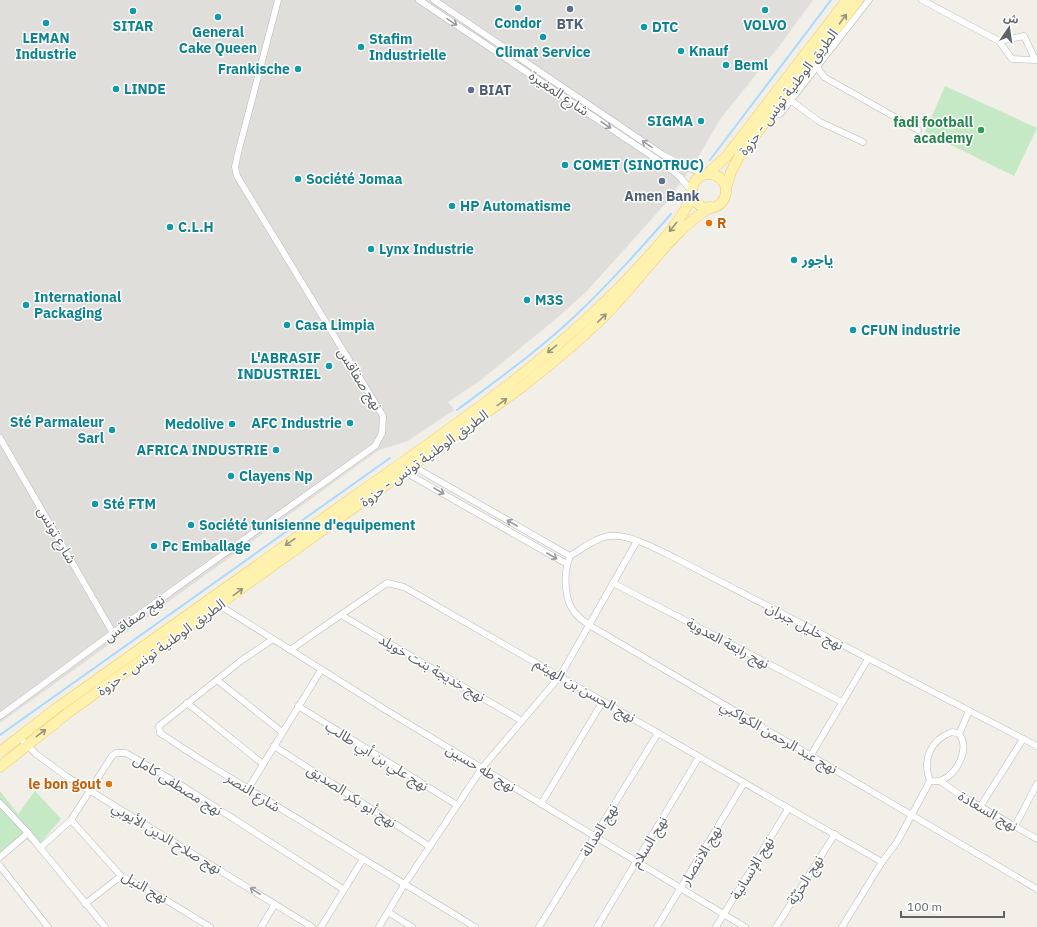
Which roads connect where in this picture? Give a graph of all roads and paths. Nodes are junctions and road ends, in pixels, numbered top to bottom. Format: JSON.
{"nodes":[{"id":1,"x":278,"y":0,"type":"edge"},
{"id":2,"x":419,"y":0,"type":"edge"},
{"id":3,"x":434,"y":0,"type":"edge"},
{"id":4,"x":847,"y":0,"type":"edge"},
{"id":5,"x":858,"y":0,"type":"edge"},
{"id":6,"x":869,"y":0,"type":"edge"},
{"id":7,"x":922,"y":0,"type":"edge"},
{"id":8,"x":999,"y":41,"type":"junction"},
{"id":9,"x":1036,"y":60,"type":"edge"},
{"id":10,"x":817,"y":67,"type":"junction"},
{"id":11,"x":790,"y":100,"type":"junction"},
{"id":12,"x":769,"y":116,"type":"junction"},
{"id":13,"x":918,"y":130,"type":"dead end"},
{"id":14,"x":863,"y":142,"type":"dead end"},
{"id":15,"x":707,"y":174,"type":"junction"},
{"id":16,"x":726,"y":188,"type":"junction"},
{"id":17,"x":693,"y":193,"type":"junction"},
{"id":18,"x":710,"y":207,"type":"junction"},
{"id":19,"x":0,"y":438,"type":"edge"},
{"id":20,"x":409,"y":469,"type":"junction"},
{"id":21,"x":636,"y":541,"type":"junction"},
{"id":22,"x":570,"y":556,"type":"junction"},
{"id":23,"x":566,"y":564,"type":"junction"},
{"id":24,"x":614,"y":583,"type":"junction"},
{"id":25,"x":219,"y":605,"type":"junction"},
{"id":26,"x":341,"y":615,"type":"junction"},
{"id":27,"x":589,"y":625,"type":"junction"},
{"id":28,"x":113,"y":633,"type":"junction"},
{"id":29,"x":273,"y":639,"type":"junction"},
{"id":30,"x":290,"y":650,"type":"junction"},
{"id":31,"x":868,"y":658,"type":"junction"},
{"id":32,"x":321,"y":670,"type":"junction"},
{"id":33,"x":560,"y":676,"type":"junction"},
{"id":34,"x":217,"y":680,"type":"junction"},
{"id":35,"x":603,"y":701,"type":"junction"},
{"id":36,"x":842,"y":702,"type":"junction"},
{"id":37,"x":186,"y":703,"type":"junction"},
{"id":38,"x":298,"y":706,"type":"junction"},
{"id":39,"x":970,"y":711,"type":"junction"},
{"id":40,"x":0,"y":716,"type":"edge"},
{"id":41,"x":522,"y":721,"type":"junction"},
{"id":42,"x":282,"y":732,"type":"junction"},
{"id":43,"x":658,"y":733,"type":"junction"},
{"id":44,"x":959,"y":734,"type":"junction"},
{"id":45,"x":1024,"y":739,"type":"junction"},
{"id":46,"x":22,"y":741,"type":"junction"},
{"id":47,"x":274,"y":746,"type":"junction"},
{"id":48,"x":1037,"y":746,"type":"edge"},
{"id":49,"x":0,"y":752,"type":"edge"},
{"id":50,"x":811,"y":755,"type":"junction"},
{"id":51,"x":699,"y":757,"type":"junction"},
{"id":52,"x":263,"y":764,"type":"junction"},
{"id":53,"x":0,"y":767,"type":"edge"},
{"id":54,"x":482,"y":768,"type":"junction"},
{"id":55,"x":930,"y":781,"type":"junction"},
{"id":56,"x":940,"y":781,"type":"junction"},
{"id":57,"x":744,"y":783,"type":"junction"},
{"id":58,"x":1037,"y":784,"type":"edge"},
{"id":59,"x":248,"y":789,"type":"junction"},
{"id":60,"x":89,"y":790,"type":"junction"},
{"id":61,"x":0,"y":803,"type":"edge"},
{"id":62,"x":541,"y":804,"type":"junction"},
{"id":63,"x":457,"y":805,"type":"junction"},
{"id":64,"x":980,"y":807,"type":"junction"},
{"id":65,"x":788,"y":809,"type":"junction"},
{"id":66,"x":910,"y":815,"type":"junction"},
{"id":67,"x":71,"y":820,"type":"junction"},
{"id":68,"x":1015,"y":826,"type":"junction"},
{"id":69,"x":28,"y":833,"type":"junction"},
{"id":70,"x":835,"y":834,"type":"junction"},
{"id":71,"x":596,"y":836,"type":"junction"},
{"id":72,"x":1037,"y":840,"type":"edge"},
{"id":73,"x":429,"y":846,"type":"junction"},
{"id":74,"x":40,"y":848,"type":"junction"},
{"id":75,"x":0,"y":857,"type":"edge"},
{"id":76,"x":363,"y":859,"type":"junction"},
{"id":77,"x":637,"y":861,"type":"junction"},
{"id":78,"x":882,"y":862,"type":"junction"},
{"id":79,"x":0,"y":866,"type":"edge"},
{"id":80,"x":121,"y":876,"type":"junction"},
{"id":81,"x":404,"y":885,"type":"junction"},
{"id":82,"x":681,"y":888,"type":"junction"},
{"id":83,"x":343,"y":889,"type":"junction"},
{"id":84,"x":1037,"y":889,"type":"edge"},
{"id":85,"x":84,"y":904,"type":"junction"},
{"id":86,"x":276,"y":904,"type":"junction"},
{"id":87,"x":388,"y":912,"type":"junction"},
{"id":88,"x":724,"y":914,"type":"junction"},
{"id":89,"x":48,"y":927,"type":"edge"},
{"id":90,"x":105,"y":927,"type":"edge"},
{"id":91,"x":210,"y":927,"type":"edge"},
{"id":92,"x":261,"y":927,"type":"edge"},
{"id":93,"x":312,"y":927,"type":"edge"},
{"id":94,"x":321,"y":927,"type":"edge"},
{"id":95,"x":379,"y":927,"type":"edge"},
{"id":96,"x":412,"y":927,"type":"edge"},
{"id":97,"x":475,"y":927,"type":"edge"},
{"id":98,"x":539,"y":927,"type":"edge"},
{"id":99,"x":597,"y":927,"type":"edge"},
{"id":100,"x":657,"y":927,"type":"edge"},
{"id":101,"x":716,"y":927,"type":"edge"},
{"id":102,"x":745,"y":927,"type":"edge"},
{"id":103,"x":776,"y":927,"type":"edge"},
{"id":104,"x":842,"y":927,"type":"edge"}],
"edges":[{"from":1,"to":28,"type":"street","name":"نهج صفاقس"},
{"from":2,"to":17,"type":"street","name":"شارع المغيرة","one_way":true},
{"from":15,"to":3,"type":"street","name":"شارع المغيرة","one_way":true},
{"from":4,"to":15,"type":"main road","name":"الطريق الوطنية تونس - حزوة"},
{"from":12,"to":5,"type":"main road","name":"الطريق الوطنية تونس - حزوة","one_way":true},
{"from":6,"to":10,"type":"street"},
{"from":7,"to":8,"type":"street"},
{"from":8,"to":9,"type":"street"},
{"from":8,"to":9,"type":"street"},
{"from":10,"to":11,"type":"street"},
{"from":10,"to":13,"type":"street"},
{"from":11,"to":12,"type":"street"},
{"from":11,"to":14,"type":"street"},
{"from":12,"to":16,"type":"main road","name":"الطريق الوطنية تونس - حزوة"},
{"from":15,"to":16,"type":"main road"},
{"from":15,"to":17,"type":"main road"},
{"from":16,"to":18,"type":"main road"},
{"from":17,"to":18,"type":"main road"},
{"from":17,"to":46,"type":"main road","name":"الطريق الوطنية تونس - حزوة","one_way":true},
{"from":20,"to":18,"type":"main road","name":"الطريق الوطنية تونس - حزوة","one_way":true},
{"from":19,"to":28,"type":"street","name":"شارع تونس"},
{"from":22,"to":20,"type":"street","one_way":true},
{"from":20,"to":23,"type":"street","one_way":true},
{"from":25,"to":20,"type":"main road","name":"الطريق الوطنية تونس - حزوة","one_way":true},
{"from":21,"to":22,"type":"street","name":"نهج خليل جبران"},
{"from":21,"to":24,"type":"street"},
{"from":21,"to":31,"type":"street","name":"نهج خليل جبران"},
{"from":22,"to":23,"type":"street","name":"نهج عبد الرحمن الكواكبي"},
{"from":23,"to":27,"type":"street","name":"نهج عبد الرحمن الكواكبي"},
{"from":24,"to":27,"type":"street"},
{"from":24,"to":36,"type":"street","name":"نهج رابعة العدوية"},
{"from":25,"to":29,"type":"street","name":"نهج طه حسين"},
{"from":46,"to":25,"type":"main road","name":"الطريق الوطنية تونس - حزوة","one_way":true},
{"from":26,"to":30,"type":"street","name":"نهج الحسن بن الهيثم"},
{"from":26,"to":33,"type":"street","name":"نهج الحسن بن الهيثم"},
{"from":26,"to":41,"type":"street","name":"نهج خديجة بنت خويلد"},
{"from":27,"to":33,"type":"street"},
{"from":27,"to":50,"type":"street","name":"نهج عبد الرحمن الكواكبي"},
{"from":28,"to":40,"type":"street","name":"نهج صفاقس"},
{"from":29,"to":30,"type":"street","name":"نهج طه حسين"},
{"from":29,"to":34,"type":"street","name":"شارع النصر"},
{"from":30,"to":32,"type":"street","name":"نهج طه حسين"},
{"from":31,"to":36,"type":"street"},
{"from":31,"to":39,"type":"street","name":"نهج خليل جبران"},
{"from":32,"to":38,"type":"street"},
{"from":32,"to":54,"type":"street","name":"نهج طه حسين"},
{"from":33,"to":35,"type":"street","name":"نهج الحسن بن الهيثم"},
{"from":33,"to":41,"type":"street"},
{"from":34,"to":37,"type":"street","name":"شارع النصر"},
{"from":34,"to":42,"type":"street"},
{"from":35,"to":43,"type":"street","name":"نهج الحسن بن الهيثم"},
{"from":35,"to":62,"type":"street"},
{"from":36,"to":50,"type":"street"},
{"from":37,"to":52,"type":"street"},
{"from":37,"to":59,"type":"street","name":"شارع النصر"},
{"from":38,"to":42,"type":"street"},
{"from":38,"to":63,"type":"street","name":"نهج علي بن أبي طالب"},
{"from":39,"to":44,"type":"street"},
{"from":39,"to":45,"type":"street","name":"نهج خليل جبران"},
{"from":41,"to":54,"type":"street"},
{"from":42,"to":47,"type":"street"},
{"from":43,"to":51,"type":"street","name":"نهج الحسن بن الهيثم"},
{"from":43,"to":71,"type":"street","name":"نهج العدالة"},
{"from":44,"to":55,"type":"street"},
{"from":44,"to":56,"type":"street"},
{"from":45,"to":48,"type":"street","name":"نهج خليل جبران"},
{"from":45,"to":64,"type":"street"},
{"from":46,"to":49,"type":"main road","name":"الطريق الوطنية تونس - حزوة"},
{"from":46,"to":53,"type":"main road","name":"الطريق الوطنية تونس - حزوة"},
{"from":46,"to":60,"type":"street","name":"نهج صلاح الدين الأيوبي"},
{"from":47,"to":52,"type":"street"},
{"from":47,"to":73,"type":"street","name":"نهج أبو بكر الصديق"},
{"from":50,"to":66,"type":"street","name":"نهج عبد الرحمن الكواكبي"},
{"from":51,"to":57,"type":"street","name":"نهج الحسن بن الهيثم"},
{"from":51,"to":77,"type":"street","name":"نهج السلام"},
{"from":52,"to":59,"type":"street"},
{"from":54,"to":62,"type":"street","name":"نهج طه حسين"},
{"from":54,"to":63,"type":"street"},
{"from":55,"to":56,"type":"street"},
{"from":55,"to":66,"type":"street"},
{"from":56,"to":64,"type":"street","name":"نهج السعادة"},
{"from":57,"to":65,"type":"street","name":"نهج الحسن بن الهيثم"},
{"from":57,"to":82,"type":"street","name":"نهج الانتصار"},
{"from":58,"to":68,"type":"street"},
{"from":59,"to":76,"type":"street","name":"شارع النصر"},
{"from":60,"to":67,"type":"street","name":"نهج مصطفى كامل"},
{"from":60,"to":83,"type":"street","name":"نهج مصطفى كامل"},
{"from":86,"to":60,"type":"street","name":"نهج صلاح الدين الأيوبي","one_way":true},
{"from":61,"to":69,"type":"street"},
{"from":62,"to":71,"type":"street","name":"نهج طه حسين"},
{"from":63,"to":73,"type":"street"},
{"from":64,"to":68,"type":"street","name":"نهج السعادة"},
{"from":65,"to":70,"type":"street","name":"نهج الحسن بن الهيثم"},
{"from":65,"to":88,"type":"street","name":"نهج الإنسانية"},
{"from":66,"to":78,"type":"street"},
{"from":66,"to":84,"type":"street","name":"نهج عبد الرحمن الكواكبي"},
{"from":67,"to":74,"type":"street","name":"نهج مصطفى كامل"},
{"from":67,"to":80,"type":"street","name":"نهج النيل"},
{"from":68,"to":72,"type":"street","name":"نهج السعادة"},
{"from":69,"to":74,"type":"street"},
{"from":69,"to":75,"type":"street"},
{"from":70,"to":78,"type":"street","name":"نهج الحسن بن الهيثم"},
{"from":70,"to":103,"type":"street","name":"نهج الحرّيّة"},
{"from":71,"to":77,"type":"street","name":"نهج طه حسين"},
{"from":71,"to":98,"type":"street","name":"نهج العدالة"},
{"from":73,"to":81,"type":"street"},
{"from":74,"to":85,"type":"street"},
{"from":76,"to":81,"type":"street","name":"شارع النصر"},
{"from":76,"to":83,"type":"street"},
{"from":77,"to":82,"type":"street","name":"نهج طه حسين"},
{"from":77,"to":99,"type":"street","name":"نهج السلام"},
{"from":78,"to":104,"type":"street"},
{"from":79,"to":89,"type":"street"},
{"from":80,"to":85,"type":"street"},
{"from":80,"to":91,"type":"street","name":"نهج النيل"},
{"from":81,"to":87,"type":"street"},
{"from":81,"to":97,"type":"street","name":"شارع النصر"},
{"from":82,"to":88,"type":"street","name":"نهج طه حسين"},
{"from":82,"to":100,"type":"street","name":"نهج الانتصار"},
{"from":83,"to":94,"type":"street"},
{"from":85,"to":90,"type":"street"},
{"from":86,"to":92,"type":"street"},
{"from":86,"to":93,"type":"street","name":"نهج صلاح الدين الأيوبي"},
{"from":87,"to":95,"type":"street"},
{"from":87,"to":96,"type":"street"},
{"from":88,"to":101,"type":"street","name":"نهج الإنسانية"},
{"from":88,"to":102,"type":"street","name":"نهج طه حسين"}]}
